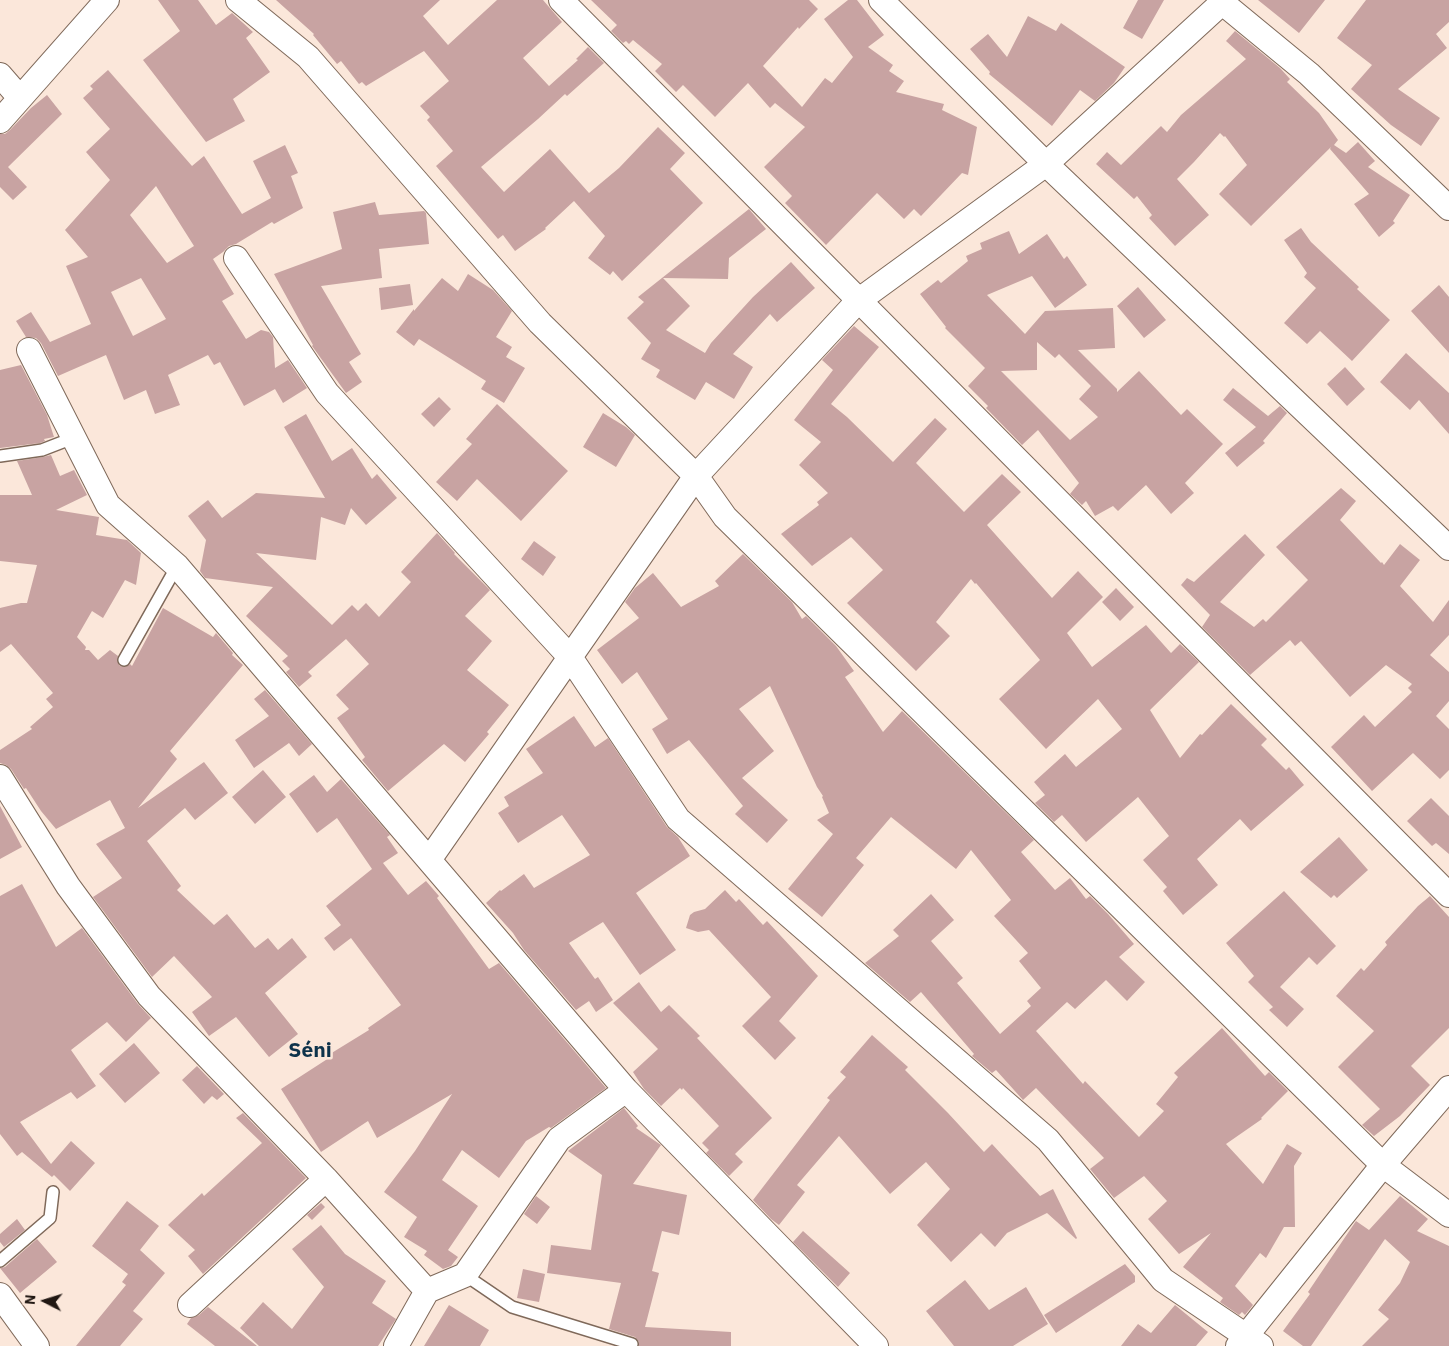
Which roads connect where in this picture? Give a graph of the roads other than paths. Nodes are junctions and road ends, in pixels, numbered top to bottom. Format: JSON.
{"nodes":[{"id":1,"x":107,"y":0,"type":"edge"},
{"id":2,"x":238,"y":0,"type":"edge"},
{"id":3,"x":561,"y":0,"type":"edge"},
{"id":4,"x":881,"y":0,"type":"edge"},
{"id":5,"x":1222,"y":1,"type":"edge"},
{"id":6,"x":0,"y":75,"type":"edge"},
{"id":7,"x":20,"y":98,"type":"junction"},
{"id":8,"x":0,"y":121,"type":"edge"},
{"id":9,"x":1046,"y":164,"type":"junction"},
{"id":10,"x":1449,"y":208,"type":"edge"},
{"id":11,"x":236,"y":258,"type":"dead end"},
{"id":12,"x":858,"y":301,"type":"junction"},
{"id":13,"x":29,"y":350,"type":"dead end"},
{"id":14,"x":73,"y":438,"type":"junction"},
{"id":15,"x":0,"y":456,"type":"edge"},
{"id":16,"x":696,"y":476,"type":"junction"},
{"id":17,"x":1449,"y":548,"type":"edge"},
{"id":18,"x":177,"y":566,"type":"junction"},
{"id":19,"x":570,"y":657,"type":"junction"},
{"id":20,"x":124,"y":660,"type":"dead end"},
{"id":21,"x":0,"y":777,"type":"edge"},
{"id":22,"x":429,"y":860,"type":"junction"},
{"id":23,"x":1449,"y":895,"type":"edge"},
{"id":24,"x":1449,"y":1088,"type":"edge"},
{"id":25,"x":626,"y":1090,"type":"junction"},
{"id":26,"x":1384,"y":1165,"type":"junction"},
{"id":27,"x":326,"y":1179,"type":"junction"},
{"id":28,"x":53,"y":1192,"type":"dead end"},
{"id":29,"x":1449,"y":1215,"type":"edge"},
{"id":30,"x":0,"y":1261,"type":"edge"},
{"id":31,"x":465,"y":1275,"type":"junction"},
{"id":32,"x":427,"y":1291,"type":"junction"},
{"id":33,"x":0,"y":1296,"type":"edge"},
{"id":34,"x":190,"y":1305,"type":"dead end"},
{"id":35,"x":1248,"y":1343,"type":"edge"},
{"id":36,"x":632,"y":1344,"type":"dead end"},
{"id":37,"x":37,"y":1346,"type":"edge"},
{"id":38,"x":396,"y":1346,"type":"edge"},
{"id":39,"x":876,"y":1346,"type":"edge"}],
"edges":[{"from":1,"to":7,"type":"street"},
{"from":2,"to":16,"type":"street"},
{"from":3,"to":12,"type":"street"},
{"from":4,"to":9,"type":"street"},
{"from":5,"to":9,"type":"street"},
{"from":5,"to":10,"type":"street"},
{"from":6,"to":7,"type":"street"},
{"from":7,"to":8,"type":"street"},
{"from":9,"to":12,"type":"street"},
{"from":9,"to":17,"type":"street"},
{"from":11,"to":19,"type":"street"},
{"from":12,"to":16,"type":"street"},
{"from":12,"to":23,"type":"street"},
{"from":13,"to":14,"type":"street"},
{"from":14,"to":15,"type":"lane"},
{"from":14,"to":18,"type":"street"},
{"from":16,"to":19,"type":"street"},
{"from":16,"to":26,"type":"street"},
{"from":18,"to":20,"type":"lane"},
{"from":18,"to":22,"type":"street"},
{"from":19,"to":22,"type":"street"},
{"from":19,"to":35,"type":"street"},
{"from":21,"to":27,"type":"street"},
{"from":22,"to":25,"type":"street"},
{"from":24,"to":26,"type":"street"},
{"from":25,"to":31,"type":"street"},
{"from":25,"to":39,"type":"street"},
{"from":26,"to":29,"type":"street"},
{"from":26,"to":35,"type":"street"},
{"from":27,"to":32,"type":"street"},
{"from":27,"to":34,"type":"street"},
{"from":28,"to":30,"type":"lane"},
{"from":31,"to":32,"type":"street"},
{"from":31,"to":36,"type":"lane"},
{"from":32,"to":38,"type":"street"},
{"from":33,"to":37,"type":"street"}]}
